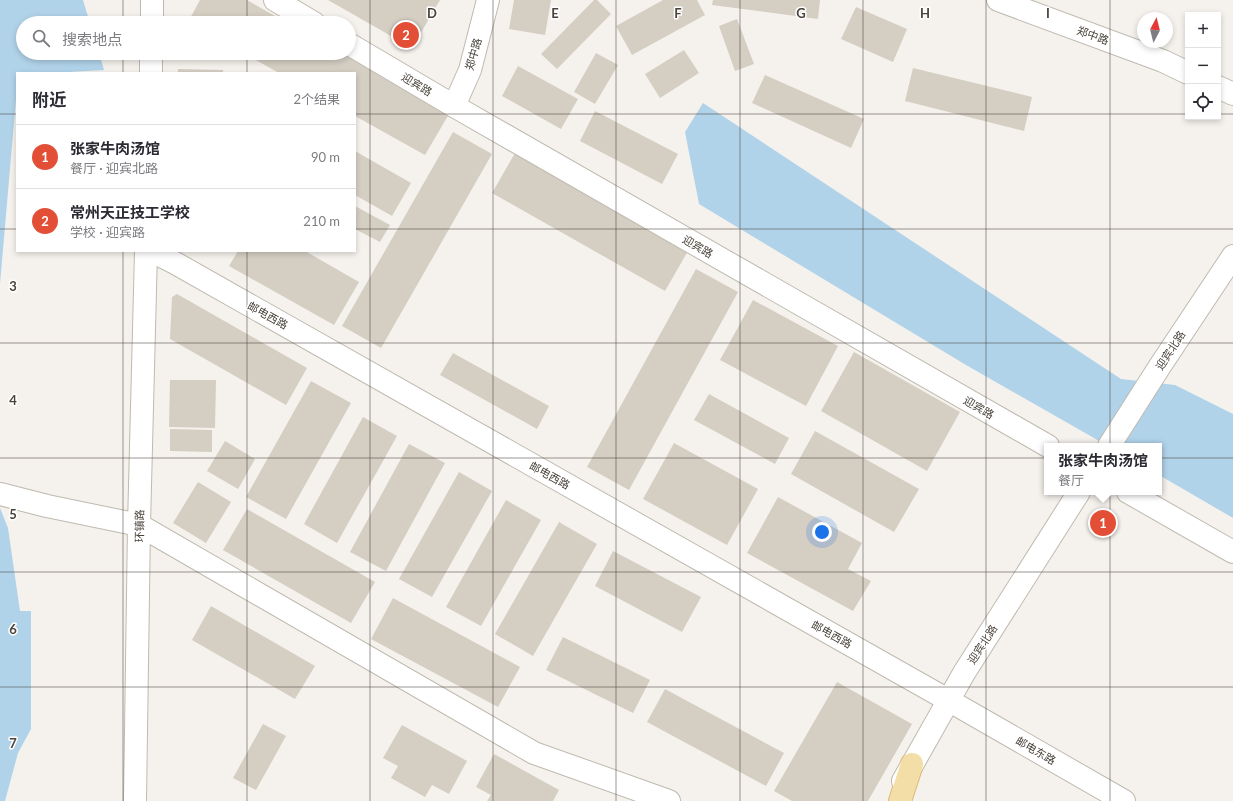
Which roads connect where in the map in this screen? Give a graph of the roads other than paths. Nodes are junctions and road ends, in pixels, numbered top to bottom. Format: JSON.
{"nodes":[{"id":1,"x":152,"y":0,"type":"edge"},
{"id":2,"x":275,"y":0,"type":"edge"},
{"id":3,"x":488,"y":0,"type":"edge"},
{"id":4,"x":998,"y":0,"type":"edge"},
{"id":5,"x":152,"y":16,"type":"edge"},
{"id":6,"x":302,"y":16,"type":"edge"},
{"id":7,"x":356,"y":48,"type":"edge"},
{"id":8,"x":151,"y":60,"type":"edge"},
{"id":9,"x":151,"y":72,"type":"edge"},
{"id":10,"x":1185,"y":72,"type":"edge"},
{"id":11,"x":1221,"y":88,"type":"edge"},
{"id":12,"x":1233,"y":94,"type":"edge"},
{"id":13,"x":454,"y":106,"type":"junction"},
{"id":14,"x":146,"y":252,"type":"edge"},
{"id":15,"x":153,"y":252,"type":"edge"},
{"id":16,"x":1233,"y":256,"type":"edge"},
{"id":17,"x":1111,"y":443,"type":"edge"},
{"id":18,"x":1044,"y":444,"type":"edge"},
{"id":19,"x":0,"y":494,"type":"edge"},
{"id":20,"x":1077,"y":495,"type":"edge"},
{"id":21,"x":1133,"y":495,"type":"edge"},
{"id":22,"x":139,"y":525,"type":"junction"},
{"id":23,"x":1233,"y":552,"type":"edge"},
{"id":24,"x":948,"y":700,"type":"junction"},
{"id":25,"x":912,"y":764,"type":"junction"},
{"id":26,"x":135,"y":801,"type":"edge"},
{"id":27,"x":668,"y":801,"type":"edge"},
{"id":28,"x":892,"y":801,"type":"edge"},
{"id":29,"x":900,"y":801,"type":"edge"},
{"id":30,"x":1124,"y":801,"type":"edge"}],
"edges":[{"from":1,"to":5,"type":"street"},
{"from":2,"to":6,"type":"street"},
{"from":3,"to":13,"type":"street","name":"郑中路"},
{"from":4,"to":10,"type":"street","name":"郑中路"},
{"from":7,"to":13,"type":"street","name":"迎宾路"},
{"from":8,"to":9,"type":"street"},
{"from":11,"to":12,"type":"street"},
{"from":13,"to":18,"type":"street","name":"迎宾路"},
{"from":14,"to":22,"type":"street","name":"环镇路"},
{"from":15,"to":24,"type":"street","name":"邮电西路"},
{"from":16,"to":17,"type":"street","name":"迎宾北路"},
{"from":19,"to":22,"type":"street"},
{"from":20,"to":24,"type":"street","name":"迎宾北路"},
{"from":21,"to":23,"type":"street"},
{"from":22,"to":26,"type":"street","name":"环镇路"},
{"from":22,"to":27,"type":"street"},
{"from":24,"to":25,"type":"street","name":"迎宾北路"},
{"from":24,"to":30,"type":"street","name":"邮电东路"},
{"from":25,"to":28,"type":"street","name":"迎宾北路"},
{"from":25,"to":29,"type":"main road"}]}
